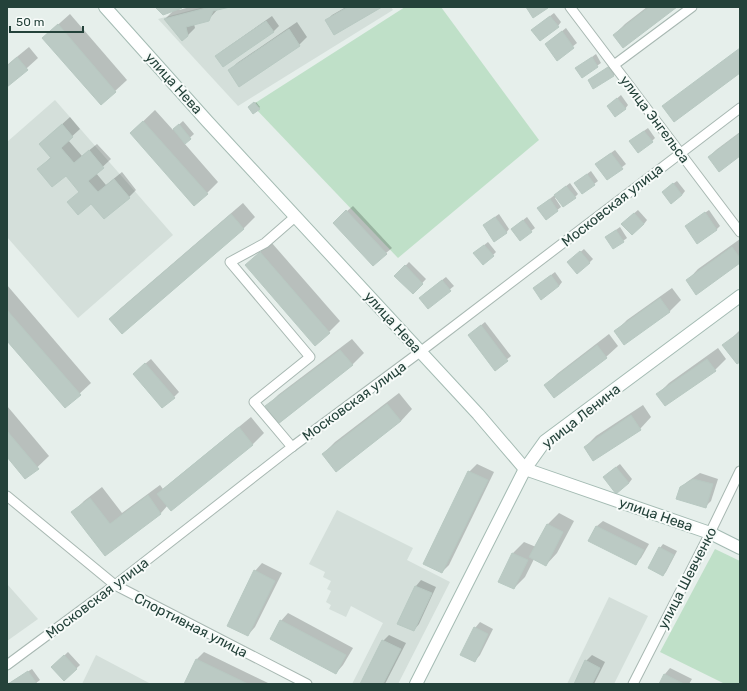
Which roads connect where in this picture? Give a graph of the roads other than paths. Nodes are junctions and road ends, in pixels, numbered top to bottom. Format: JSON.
{"nodes":[{"id":1,"x":105,"y":7,"type":"edge"},
{"id":2,"x":570,"y":7,"type":"edge"},
{"id":3,"x":692,"y":7,"type":"edge"},
{"id":4,"x":614,"y":65,"type":"junction"},
{"id":5,"x":740,"y":108,"type":"edge"},
{"id":6,"x":680,"y":153,"type":"junction"},
{"id":7,"x":296,"y":216,"type":"junction"},
{"id":8,"x":740,"y":232,"type":"edge"},
{"id":9,"x":740,"y":296,"type":"edge"},
{"id":10,"x":420,"y":352,"type":"junction"},
{"id":11,"x":292,"y":447,"type":"junction"},
{"id":12,"x":525,"y":469,"type":"junction"},
{"id":13,"x":740,"y":471,"type":"edge"},
{"id":14,"x":7,"y":496,"type":"edge"},
{"id":15,"x":710,"y":533,"type":"junction"},
{"id":16,"x":740,"y":548,"type":"edge"},
{"id":17,"x":115,"y":585,"type":"junction"},
{"id":18,"x":7,"y":665,"type":"edge"},
{"id":19,"x":307,"y":684,"type":"edge"},
{"id":20,"x":416,"y":684,"type":"edge"},
{"id":21,"x":632,"y":684,"type":"edge"}],
"edges":[{"from":1,"to":7,"type":"main road","name":"улица Нева"},
{"from":2,"to":4,"type":"street","name":"улица Энгельса"},
{"from":3,"to":4,"type":"street"},
{"from":4,"to":6,"type":"street","name":"улица Энгельса"},
{"from":5,"to":6,"type":"street","name":"Московская улица"},
{"from":6,"to":8,"type":"street","name":"улица Энгельса"},
{"from":6,"to":10,"type":"street","name":"Московская улица"},
{"from":7,"to":10,"type":"main road","name":"улица Нева"},
{"from":7,"to":11,"type":"street"},
{"from":9,"to":12,"type":"main road","name":"улица Ленина"},
{"from":10,"to":11,"type":"street","name":"Московская улица"},
{"from":10,"to":12,"type":"main road","name":"улица Нева"},
{"from":11,"to":17,"type":"street","name":"Московская улица"},
{"from":12,"to":15,"type":"main road","name":"улица Нева"},
{"from":12,"to":20,"type":"main road","name":"улица Ленина"},
{"from":13,"to":15,"type":"street","name":"улица Шевченко"},
{"from":14,"to":17,"type":"street","name":"Спортивная улица"},
{"from":15,"to":16,"type":"main road","name":"улица Нева"},
{"from":15,"to":21,"type":"street","name":"улица Шевченко"},
{"from":17,"to":18,"type":"street","name":"Московская улица"},
{"from":17,"to":19,"type":"street","name":"Спортивная улица"}]}
